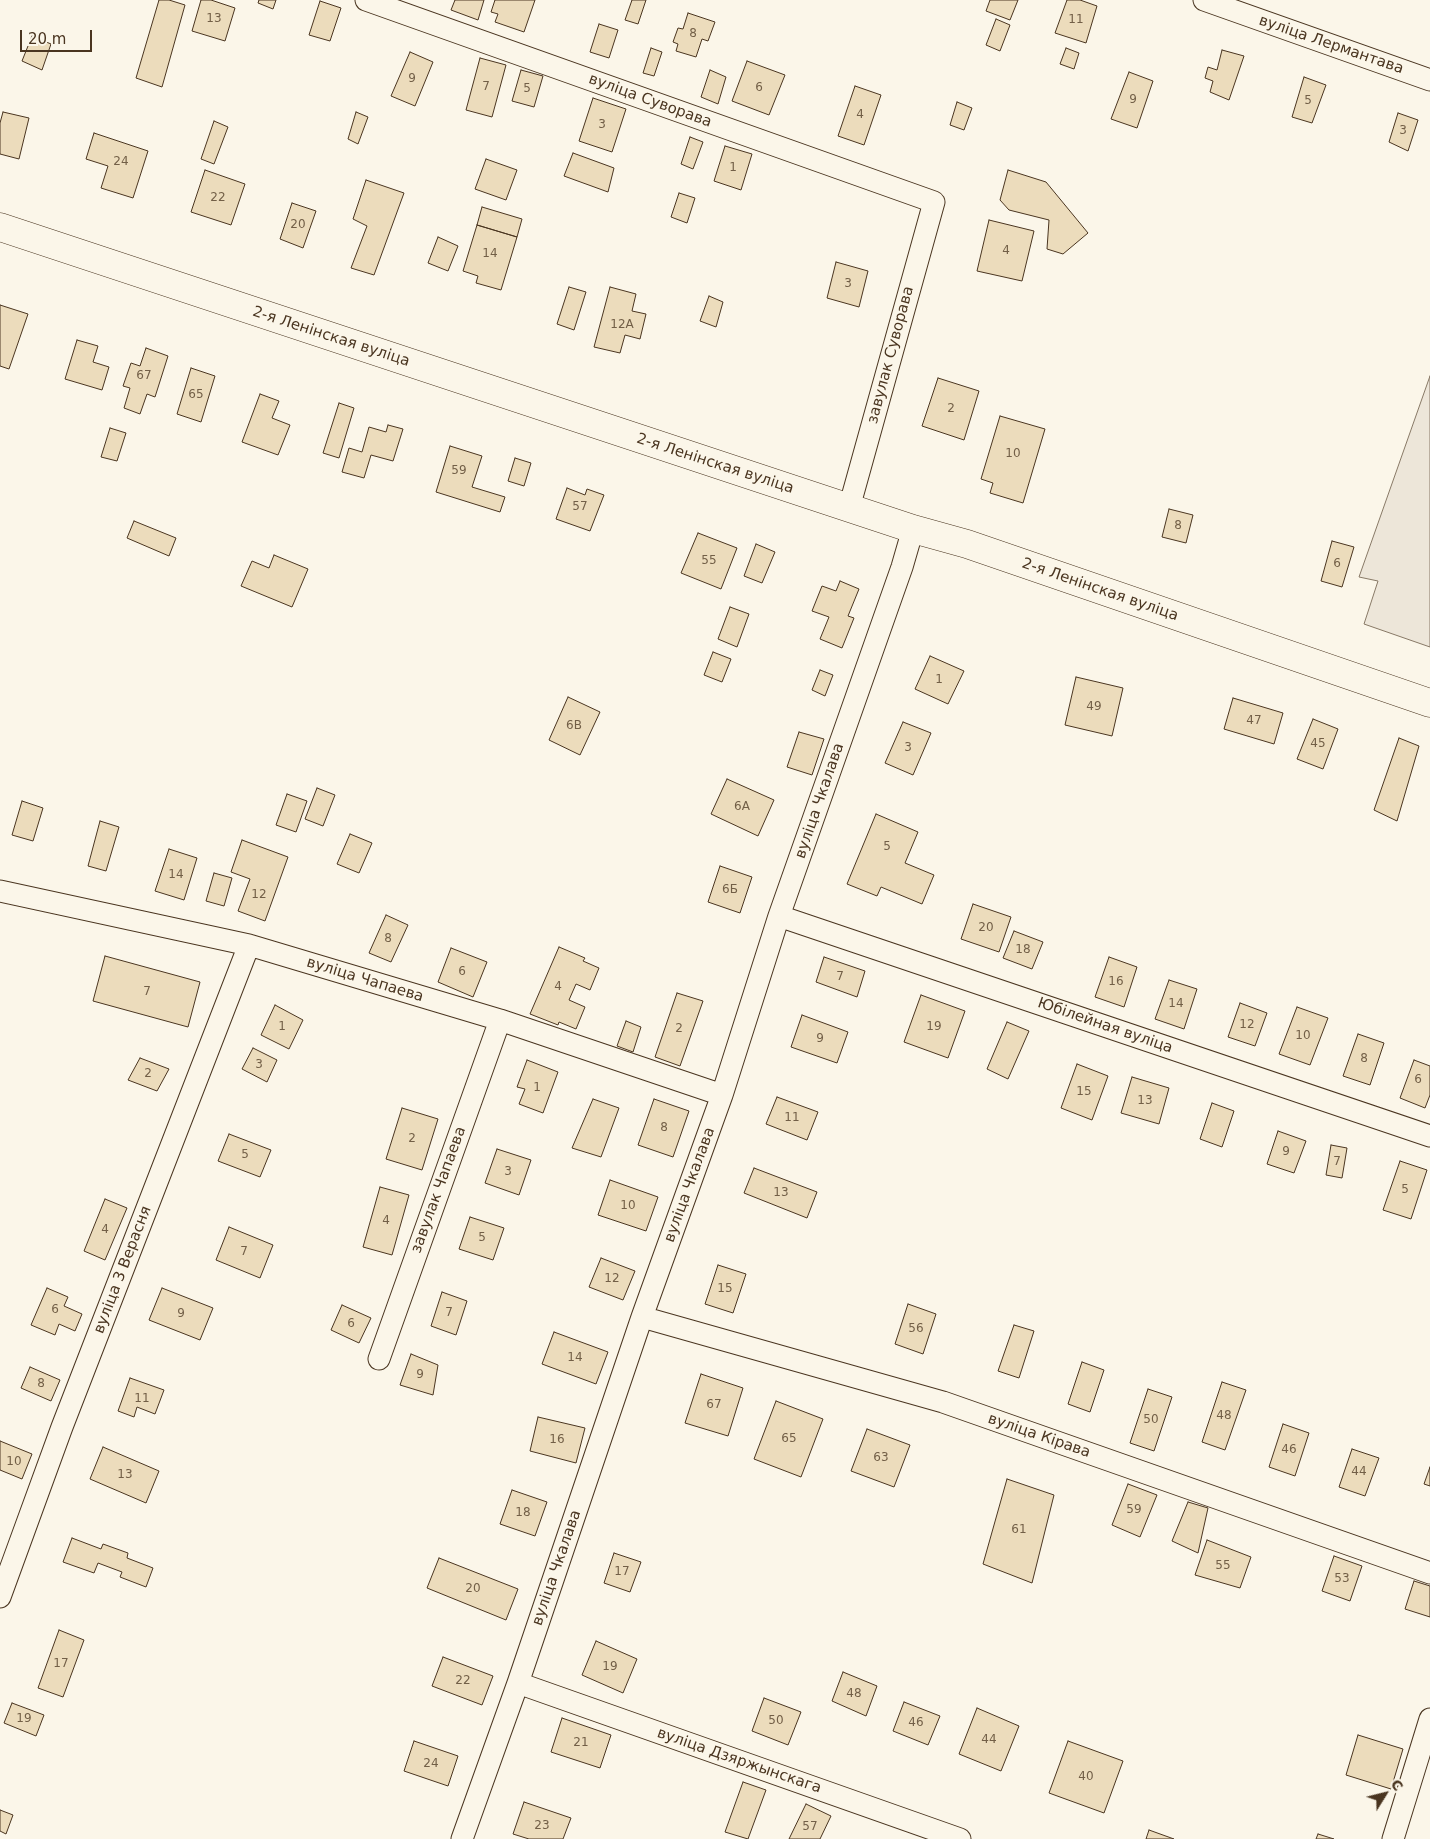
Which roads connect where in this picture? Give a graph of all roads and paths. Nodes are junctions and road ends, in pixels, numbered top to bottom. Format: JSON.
{"nodes":[{"id":1,"x":366,"y":0,"type":"edge"},
{"id":2,"x":1204,"y":0,"type":"edge"},
{"id":3,"x":1430,"y":80,"type":"edge"},
{"id":4,"x":934,"y":202,"type":"joint"},
{"id":5,"x":0,"y":227,"type":"edge"},
{"id":6,"x":849,"y":508,"type":"junction"},
{"id":7,"x":913,"y":529,"type":"junction"},
{"id":8,"x":1430,"y":703,"type":"edge"},
{"id":9,"x":0,"y":891,"type":"edge"},
{"id":10,"x":779,"y":916,"type":"junction"},
{"id":11,"x":249,"y":945,"type":"junction"},
{"id":12,"x":500,"y":1020,"type":"junction"},
{"id":13,"x":722,"y":1095,"type":"junction"},
{"id":14,"x":1430,"y":1136,"type":"edge"},
{"id":15,"x":642,"y":1316,"type":"junction"},
{"id":16,"x":379,"y":1359,"type":"dead end"},
{"id":17,"x":1430,"y":1573,"type":"edge"},
{"id":18,"x":0,"y":1597,"type":"edge"},
{"id":19,"x":518,"y":1683,"type":"junction"},
{"id":20,"x":1430,"y":1719,"type":"edge"},
{"id":21,"x":462,"y":1839,"type":"edge"},
{"id":22,"x":960,"y":1839,"type":"edge"},
{"id":23,"x":1393,"y":1839,"type":"edge"}],
"edges":[{"from":1,"to":4,"type":"street","name":"вуліца Суворава"},
{"from":2,"to":3,"type":"street","name":"вуліца Лермантава"},
{"from":4,"to":6,"type":"street","name":"завулак Суворава"},
{"from":5,"to":6,"type":"main road","name":"2-я Ленінская вуліца"},
{"from":6,"to":7,"type":"main road","name":"2-я Ленінская вуліца"},
{"from":7,"to":8,"type":"main road","name":"2-я Ленінская вуліца"},
{"from":7,"to":10,"type":"street","name":"вуліца Чкалава"},
{"from":9,"to":11,"type":"street","name":"вуліца Чапаева"},
{"from":10,"to":13,"type":"street","name":"вуліца Чкалава"},
{"from":10,"to":14,"type":"street","name":"Юбілейная вуліца"},
{"from":11,"to":12,"type":"street","name":"вуліца Чапаева"},
{"from":11,"to":18,"type":"street","name":"вуліца 3 Верасня"},
{"from":12,"to":13,"type":"street","name":"вуліца Чапаева"},
{"from":12,"to":16,"type":"street","name":"завулак Чапаева"},
{"from":13,"to":15,"type":"street","name":"вуліца Чкалава"},
{"from":15,"to":17,"type":"street","name":"вуліца Кірава"},
{"from":15,"to":19,"type":"street","name":"вуліца Чкалава"},
{"from":19,"to":21,"type":"street","name":"вуліца Чкалава"},
{"from":19,"to":22,"type":"street","name":"вуліца Дзяржынскага"},
{"from":20,"to":23,"type":"street"}]}
